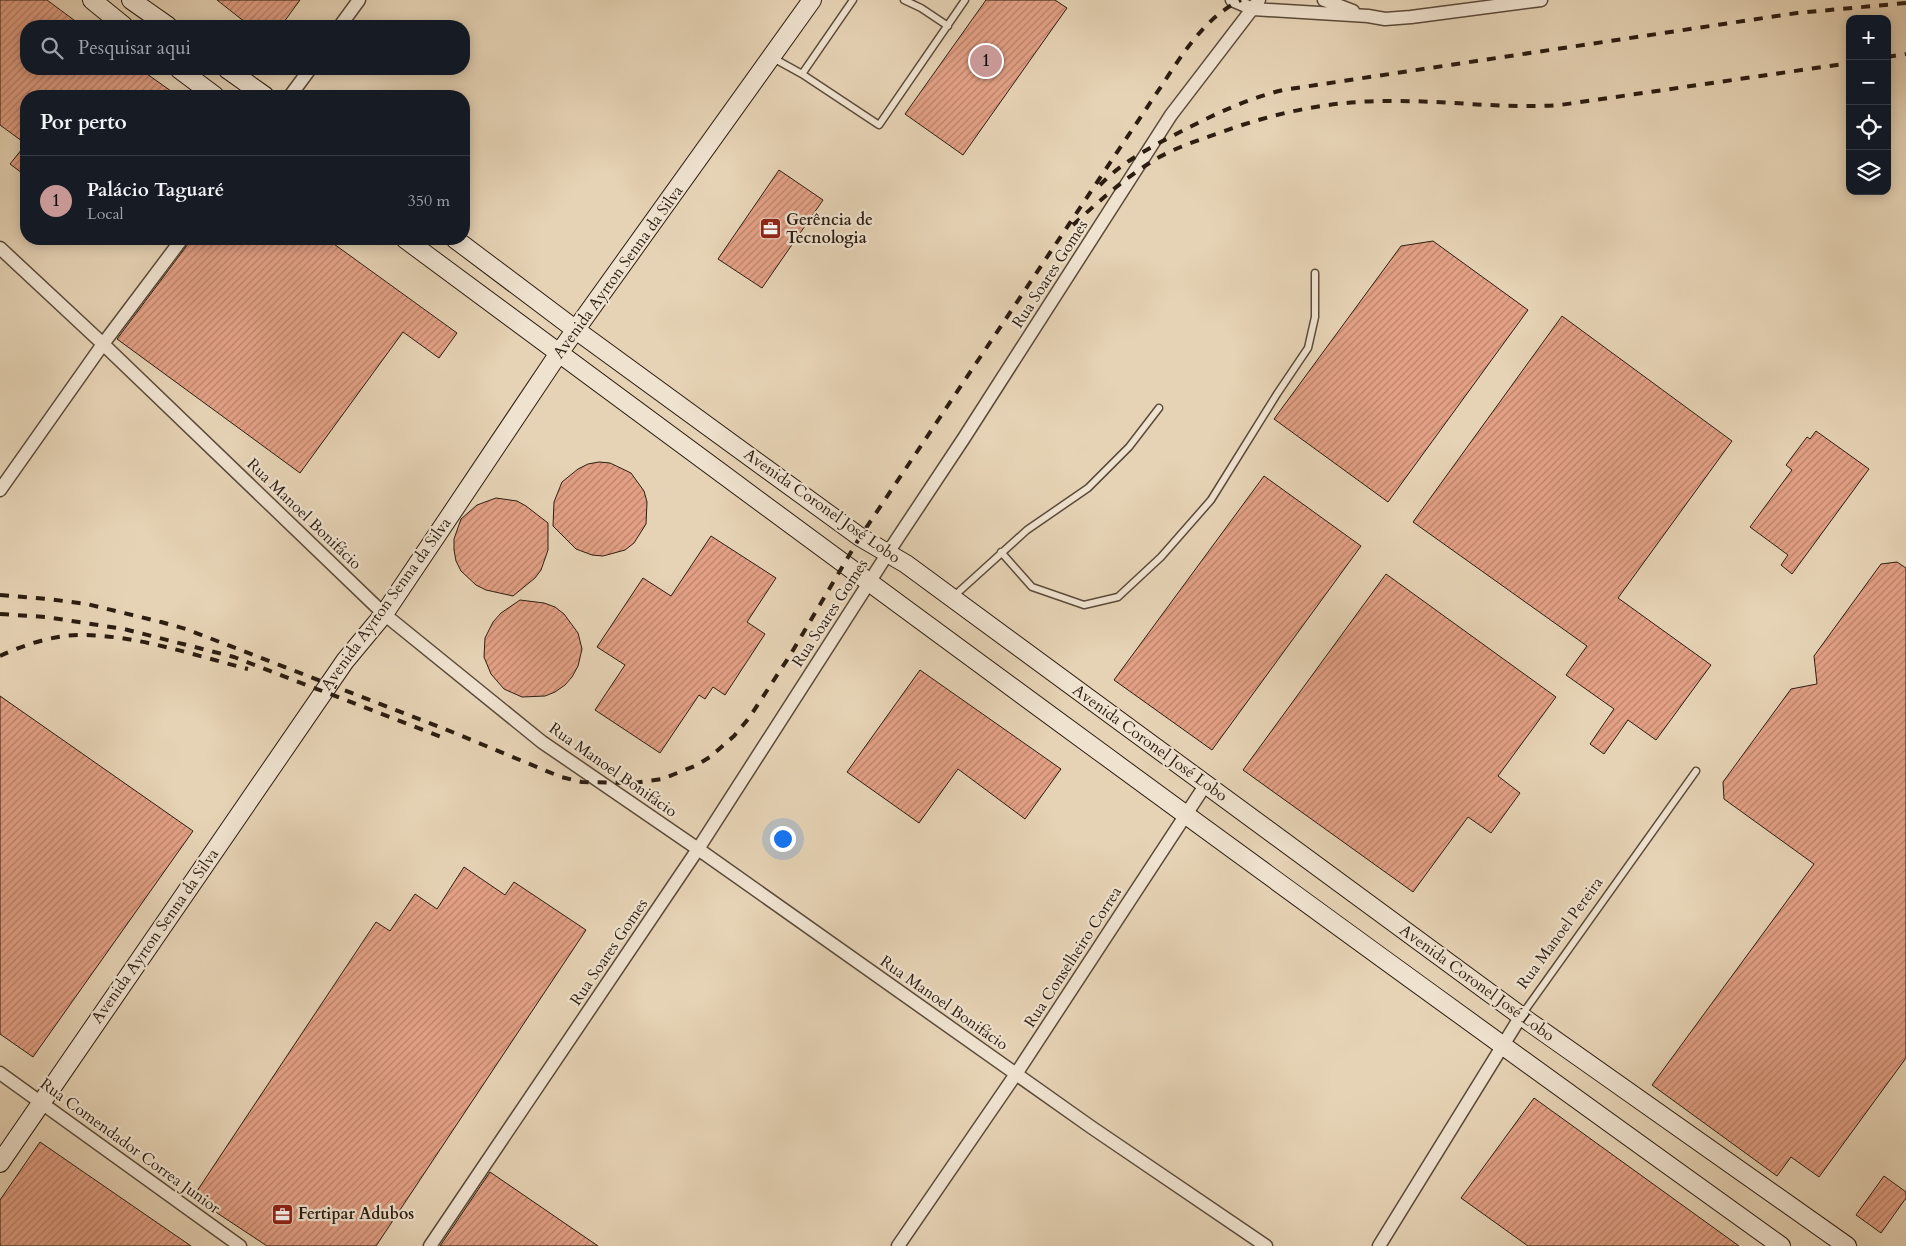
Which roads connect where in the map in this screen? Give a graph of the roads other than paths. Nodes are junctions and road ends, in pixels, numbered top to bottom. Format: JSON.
{"nodes":[{"id":1,"x":92,"y":0,"type":"edge"},
{"id":2,"x":131,"y":0,"type":"edge"},
{"id":3,"x":359,"y":0,"type":"edge"},
{"id":4,"x":812,"y":0,"type":"edge"},
{"id":5,"x":853,"y":0,"type":"edge"},
{"id":6,"x":904,"y":0,"type":"edge"},
{"id":7,"x":965,"y":0,"type":"edge"},
{"id":8,"x":1232,"y":0,"type":"edge"},
{"id":9,"x":1324,"y":0,"type":"edge"},
{"id":10,"x":1541,"y":0,"type":"edge"},
{"id":11,"x":1256,"y":5,"type":"edge"},
{"id":12,"x":1368,"y":16,"type":"junction"},
{"id":13,"x":117,"y":20,"type":"edge"},
{"id":14,"x":159,"y":20,"type":"edge"},
{"id":15,"x":344,"y":20,"type":"edge"},
{"id":16,"x":948,"y":26,"type":"junction"},
{"id":17,"x":772,"y":57,"type":"junction"},
{"id":18,"x":802,"y":74,"type":"junction"},
{"id":19,"x":187,"y":75,"type":"edge"},
{"id":20,"x":235,"y":75,"type":"edge"},
{"id":21,"x":306,"y":75,"type":"edge"},
{"id":22,"x":207,"y":90,"type":"edge"},
{"id":23,"x":257,"y":90,"type":"edge"},
{"id":24,"x":294,"y":90,"type":"edge"},
{"id":25,"x":177,"y":245,"type":"edge"},
{"id":26,"x":413,"y":245,"type":"edge"},
{"id":27,"x":463,"y":245,"type":"edge"},
{"id":28,"x":0,"y":248,"type":"edge"},
{"id":29,"x":1315,"y":273,"type":"dead end"},
{"id":30,"x":576,"y":330,"type":"junction"},
{"id":31,"x":103,"y":344,"type":"junction"},
{"id":32,"x":559,"y":353,"type":"junction"},
{"id":33,"x":1159,"y":408,"type":"dead end"},
{"id":34,"x":0,"y":490,"type":"edge"},
{"id":35,"x":1001,"y":552,"type":"junction"},
{"id":36,"x":887,"y":553,"type":"junction"},
{"id":37,"x":868,"y":583,"type":"junction"},
{"id":38,"x":952,"y":598,"type":"junction"},
{"id":39,"x":384,"y":614,"type":"junction"},
{"id":40,"x":1696,"y":771,"type":"dead end"},
{"id":41,"x":1206,"y":784,"type":"junction"},
{"id":42,"x":1184,"y":815,"type":"junction"},
{"id":43,"x":698,"y":849,"type":"junction"},
{"id":44,"x":1521,"y":1016,"type":"junction"},
{"id":45,"x":1502,"y":1046,"type":"junction"},
{"id":46,"x":0,"y":1073,"type":"edge"},
{"id":47,"x":1016,"y":1074,"type":"junction"},
{"id":48,"x":41,"y":1102,"type":"junction"},
{"id":49,"x":0,"y":1163,"type":"edge"},
{"id":50,"x":240,"y":1246,"type":"edge"},
{"id":51,"x":430,"y":1246,"type":"edge"},
{"id":52,"x":898,"y":1246,"type":"edge"},
{"id":53,"x":1266,"y":1246,"type":"edge"},
{"id":54,"x":1380,"y":1246,"type":"edge"},
{"id":55,"x":1781,"y":1246,"type":"edge"},
{"id":56,"x":1847,"y":1246,"type":"edge"}],
"edges":[{"from":1,"to":13,"type":"street"},
{"from":2,"to":14,"type":"street"},
{"from":3,"to":15,"type":"street"},
{"from":4,"to":17,"type":"street","name":"Avenida Ayrton Senna da Silva"},
{"from":5,"to":18,"type":"lane"},
{"from":6,"to":16,"type":"lane"},
{"from":7,"to":16,"type":"lane"},
{"from":8,"to":11,"type":"street"},
{"from":9,"to":12,"type":"street"},
{"from":10,"to":12,"type":"street"},
{"from":11,"to":12,"type":"street"},
{"from":11,"to":36,"type":"street","name":"Rua Soares Gomes"},
{"from":16,"to":18,"type":"lane"},
{"from":17,"to":18,"type":"lane"},
{"from":17,"to":30,"type":"street","name":"Avenida Ayrton Senna da Silva"},
{"from":19,"to":22,"type":"street"},
{"from":20,"to":23,"type":"street"},
{"from":21,"to":24,"type":"street"},
{"from":25,"to":31,"type":"street"},
{"from":26,"to":32,"type":"street","name":"Avenida Coronel José Lobo"},
{"from":27,"to":30,"type":"street","name":"Avenida Coronel José Lobo"},
{"from":28,"to":31,"type":"street","name":"Rua Manoel Bonifácio"},
{"from":29,"to":35,"type":"lane"},
{"from":30,"to":32,"type":"street","name":"Avenida Ayrton Senna da Silva"},
{"from":30,"to":36,"type":"street","name":"Avenida Coronel José Lobo"},
{"from":31,"to":34,"type":"street"},
{"from":31,"to":39,"type":"street","name":"Rua Manoel Bonifácio"},
{"from":32,"to":37,"type":"street","name":"Avenida Coronel José Lobo"},
{"from":32,"to":39,"type":"street","name":"Avenida Ayrton Senna da Silva"},
{"from":33,"to":35,"type":"lane"},
{"from":35,"to":38,"type":"lane"},
{"from":36,"to":37,"type":"street","name":"Rua Soares Gomes"},
{"from":36,"to":38,"type":"street","name":"Avenida Coronel José Lobo"},
{"from":37,"to":42,"type":"street","name":"Avenida Coronel José Lobo"},
{"from":37,"to":43,"type":"street","name":"Rua Soares Gomes"},
{"from":38,"to":41,"type":"street","name":"Avenida Coronel José Lobo"},
{"from":39,"to":43,"type":"street","name":"Rua Manoel Bonifácio"},
{"from":39,"to":48,"type":"street","name":"Avenida Ayrton Senna da Silva"},
{"from":40,"to":44,"type":"lane","name":"Rua Manoel Pereira"},
{"from":41,"to":42,"type":"street","name":"Rua Conselheiro Correa"},
{"from":41,"to":44,"type":"street","name":"Avenida Coronel José Lobo"},
{"from":42,"to":45,"type":"street","name":"Avenida Coronel José Lobo"},
{"from":42,"to":47,"type":"street","name":"Rua Conselheiro Correa"},
{"from":43,"to":47,"type":"street","name":"Rua Manoel Bonifácio"},
{"from":43,"to":51,"type":"street","name":"Rua Soares Gomes"},
{"from":44,"to":45,"type":"street","name":"Rua Manoel Pereira"},
{"from":44,"to":56,"type":"street","name":"Avenida Coronel José Lobo"},
{"from":45,"to":54,"type":"street","name":"Rua Manoel Pereira"},
{"from":45,"to":55,"type":"street","name":"Avenida Coronel José Lobo"},
{"from":46,"to":48,"type":"street","name":"Rua Comendador Correa Junior"},
{"from":47,"to":52,"type":"street","name":"Rua Conselheiro Correa"},
{"from":47,"to":53,"type":"street","name":"Rua Manoel Bonifácio"},
{"from":48,"to":49,"type":"street","name":"Avenida Ayrton Senna da Silva"},
{"from":48,"to":50,"type":"street","name":"Rua Comendador Correa Junior"}]}
